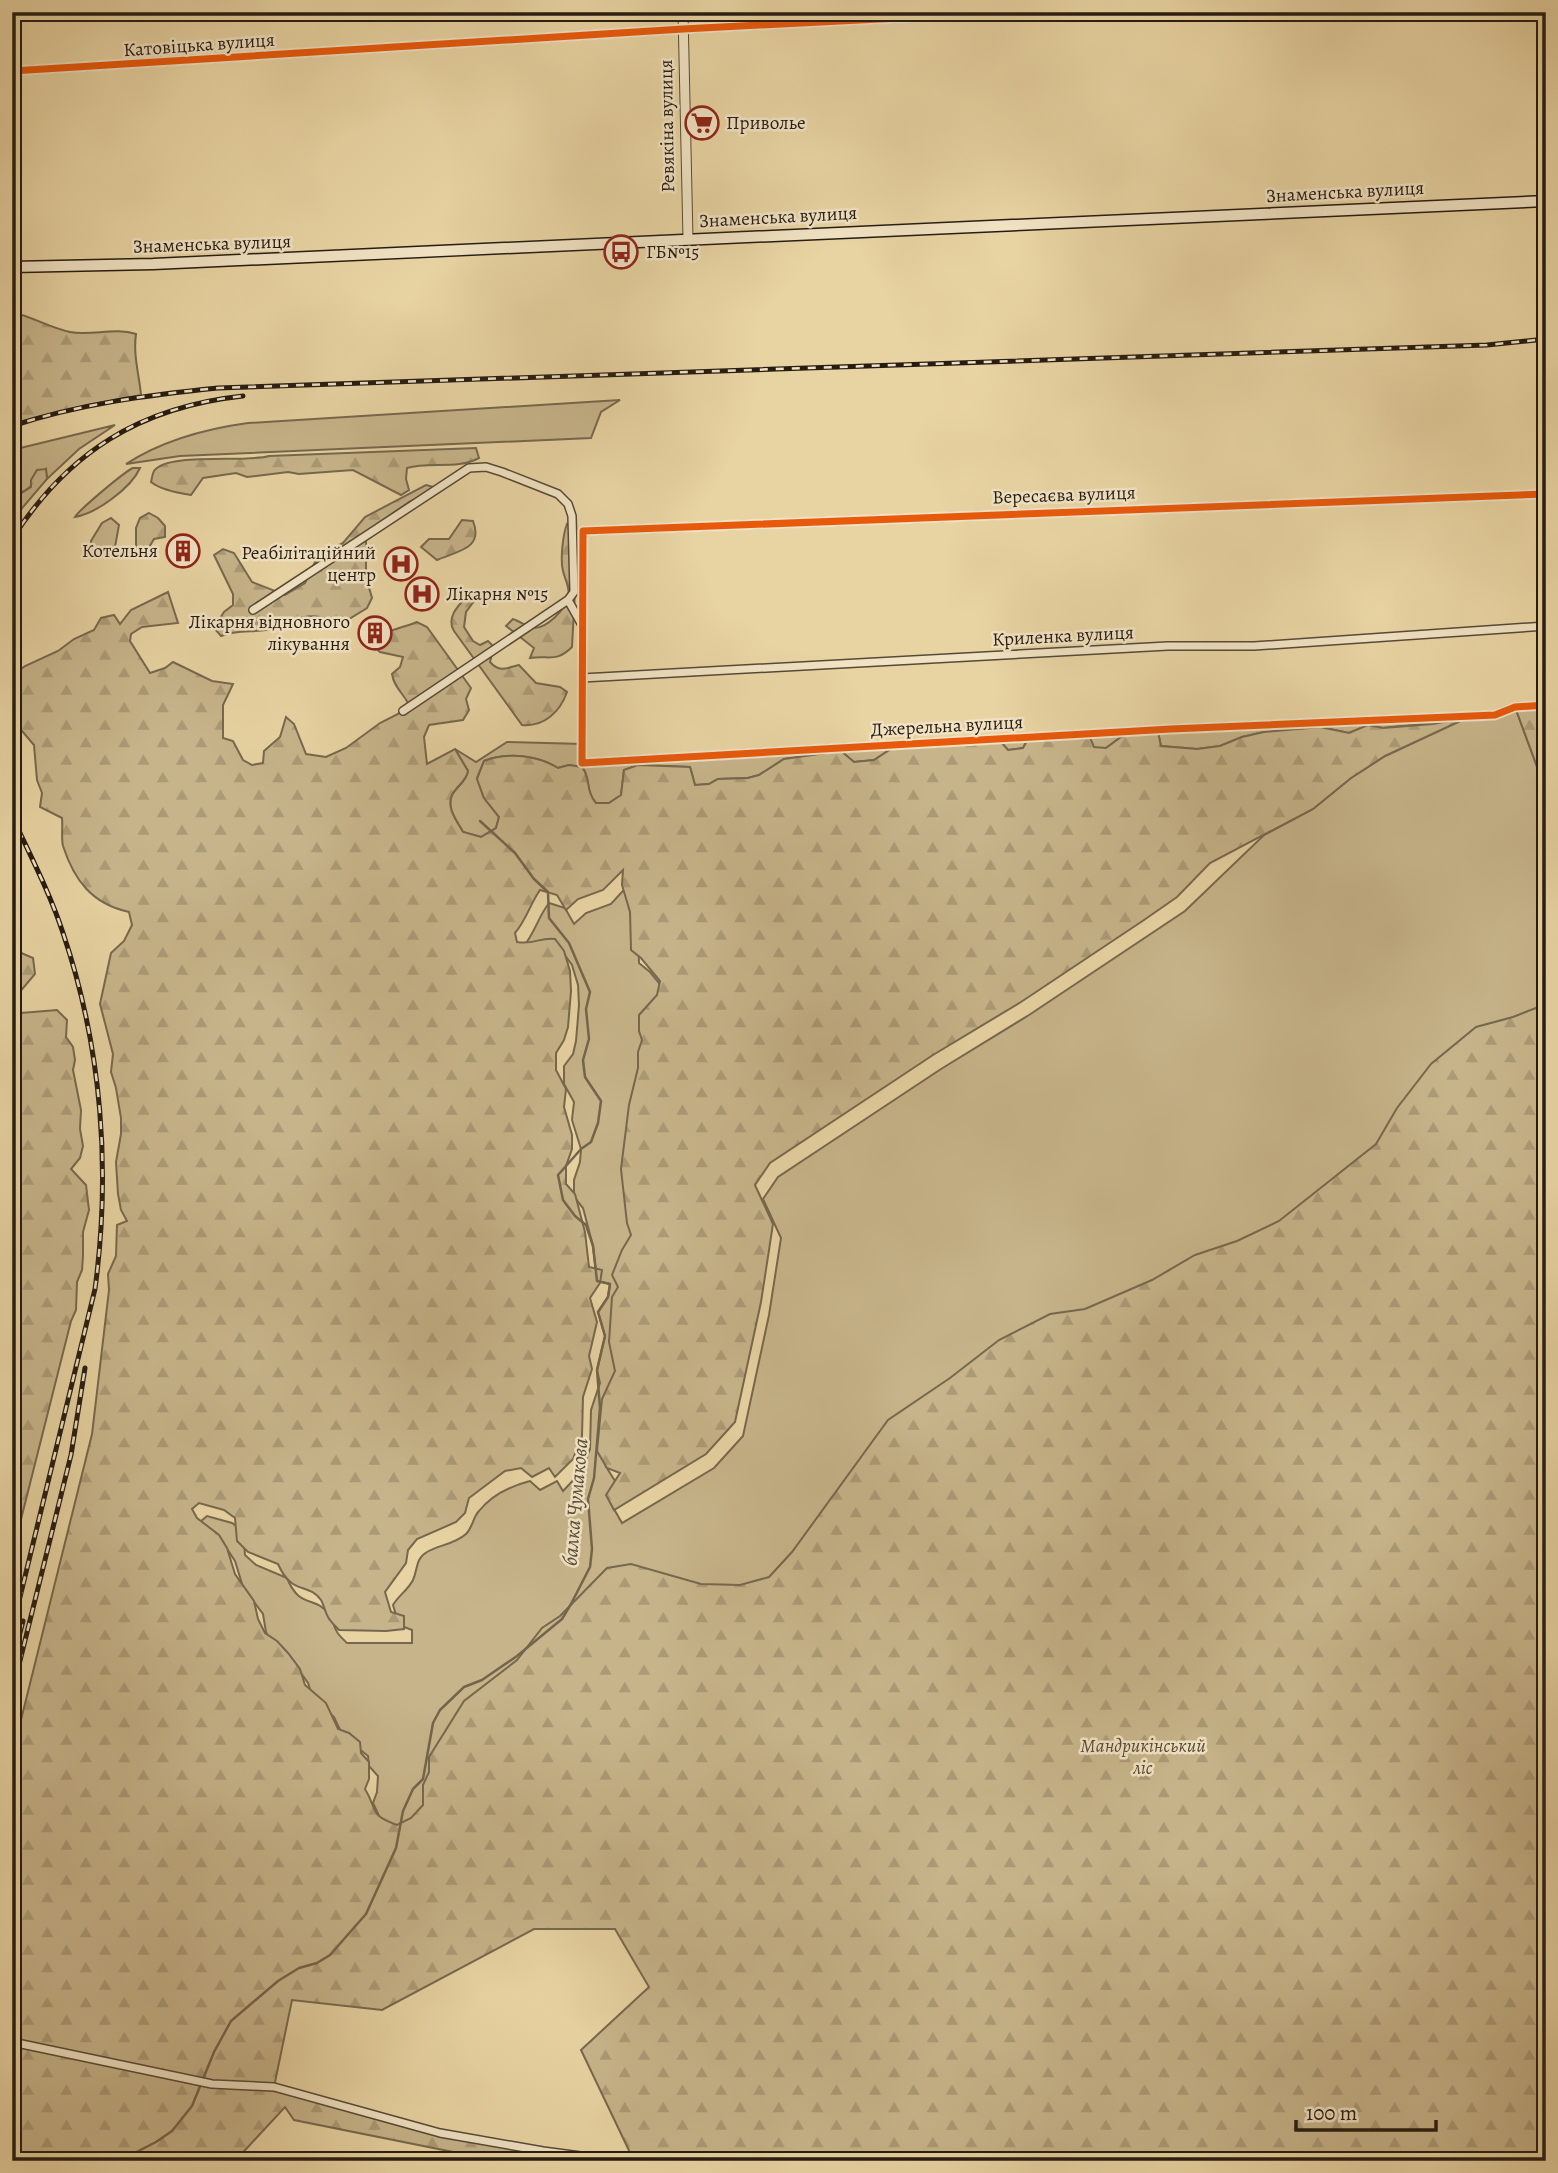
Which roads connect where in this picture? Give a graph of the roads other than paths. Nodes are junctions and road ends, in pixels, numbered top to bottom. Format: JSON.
{"nodes":[{"id":1,"x":682,"y":12,"type":"edge"},
{"id":2,"x":1016,"y":12,"type":"edge"},
{"id":3,"x":683,"y":29,"type":"junction"},
{"id":4,"x":12,"y":71,"type":"edge"},
{"id":5,"x":1546,"y":201,"type":"edge"},
{"id":6,"x":688,"y":239,"type":"junction"},
{"id":7,"x":12,"y":267,"type":"edge"},
{"id":8,"x":1546,"y":494,"type":"edge"},
{"id":9,"x":583,"y":531,"type":"joint"},
{"id":10,"x":568,"y":600,"type":"junction"},
{"id":11,"x":253,"y":610,"type":"dead end"},
{"id":12,"x":582,"y":625,"type":"junction"},
{"id":13,"x":1546,"y":626,"type":"edge"},
{"id":14,"x":582,"y":678,"type":"junction"},
{"id":15,"x":1546,"y":705,"type":"edge"},
{"id":16,"x":403,"y":711,"type":"dead end"},
{"id":17,"x":12,"y":2042,"type":"edge"},
{"id":18,"x":618,"y":2161,"type":"edge"}],
"edges":[{"from":1,"to":3,"type":"street","name":"Ревякіна вулиця"},
{"from":2,"to":3,"type":"street","name":"Катовіцька вулиця"},
{"from":3,"to":4,"type":"street","name":"Катовіцька вулиця"},
{"from":3,"to":6,"type":"street","name":"Ревякіна вулиця"},
{"from":5,"to":6,"type":"main road","name":"Знаменська вулиця"},
{"from":6,"to":7,"type":"main road","name":"Знаменська вулиця"},
{"from":8,"to":9,"type":"street","name":"Вересаєва вулиця"},
{"from":9,"to":12,"type":"street","name":"Джерельна вулиця"},
{"from":10,"to":11,"type":"street"},
{"from":10,"to":12,"type":"street"},
{"from":10,"to":16,"type":"street"},
{"from":12,"to":14,"type":"street","name":"Джерельна вулиця"},
{"from":13,"to":14,"type":"street","name":"Криленка вулиця"},
{"from":14,"to":15,"type":"street","name":"Джерельна вулиця"},
{"from":17,"to":18,"type":"street"}]}
